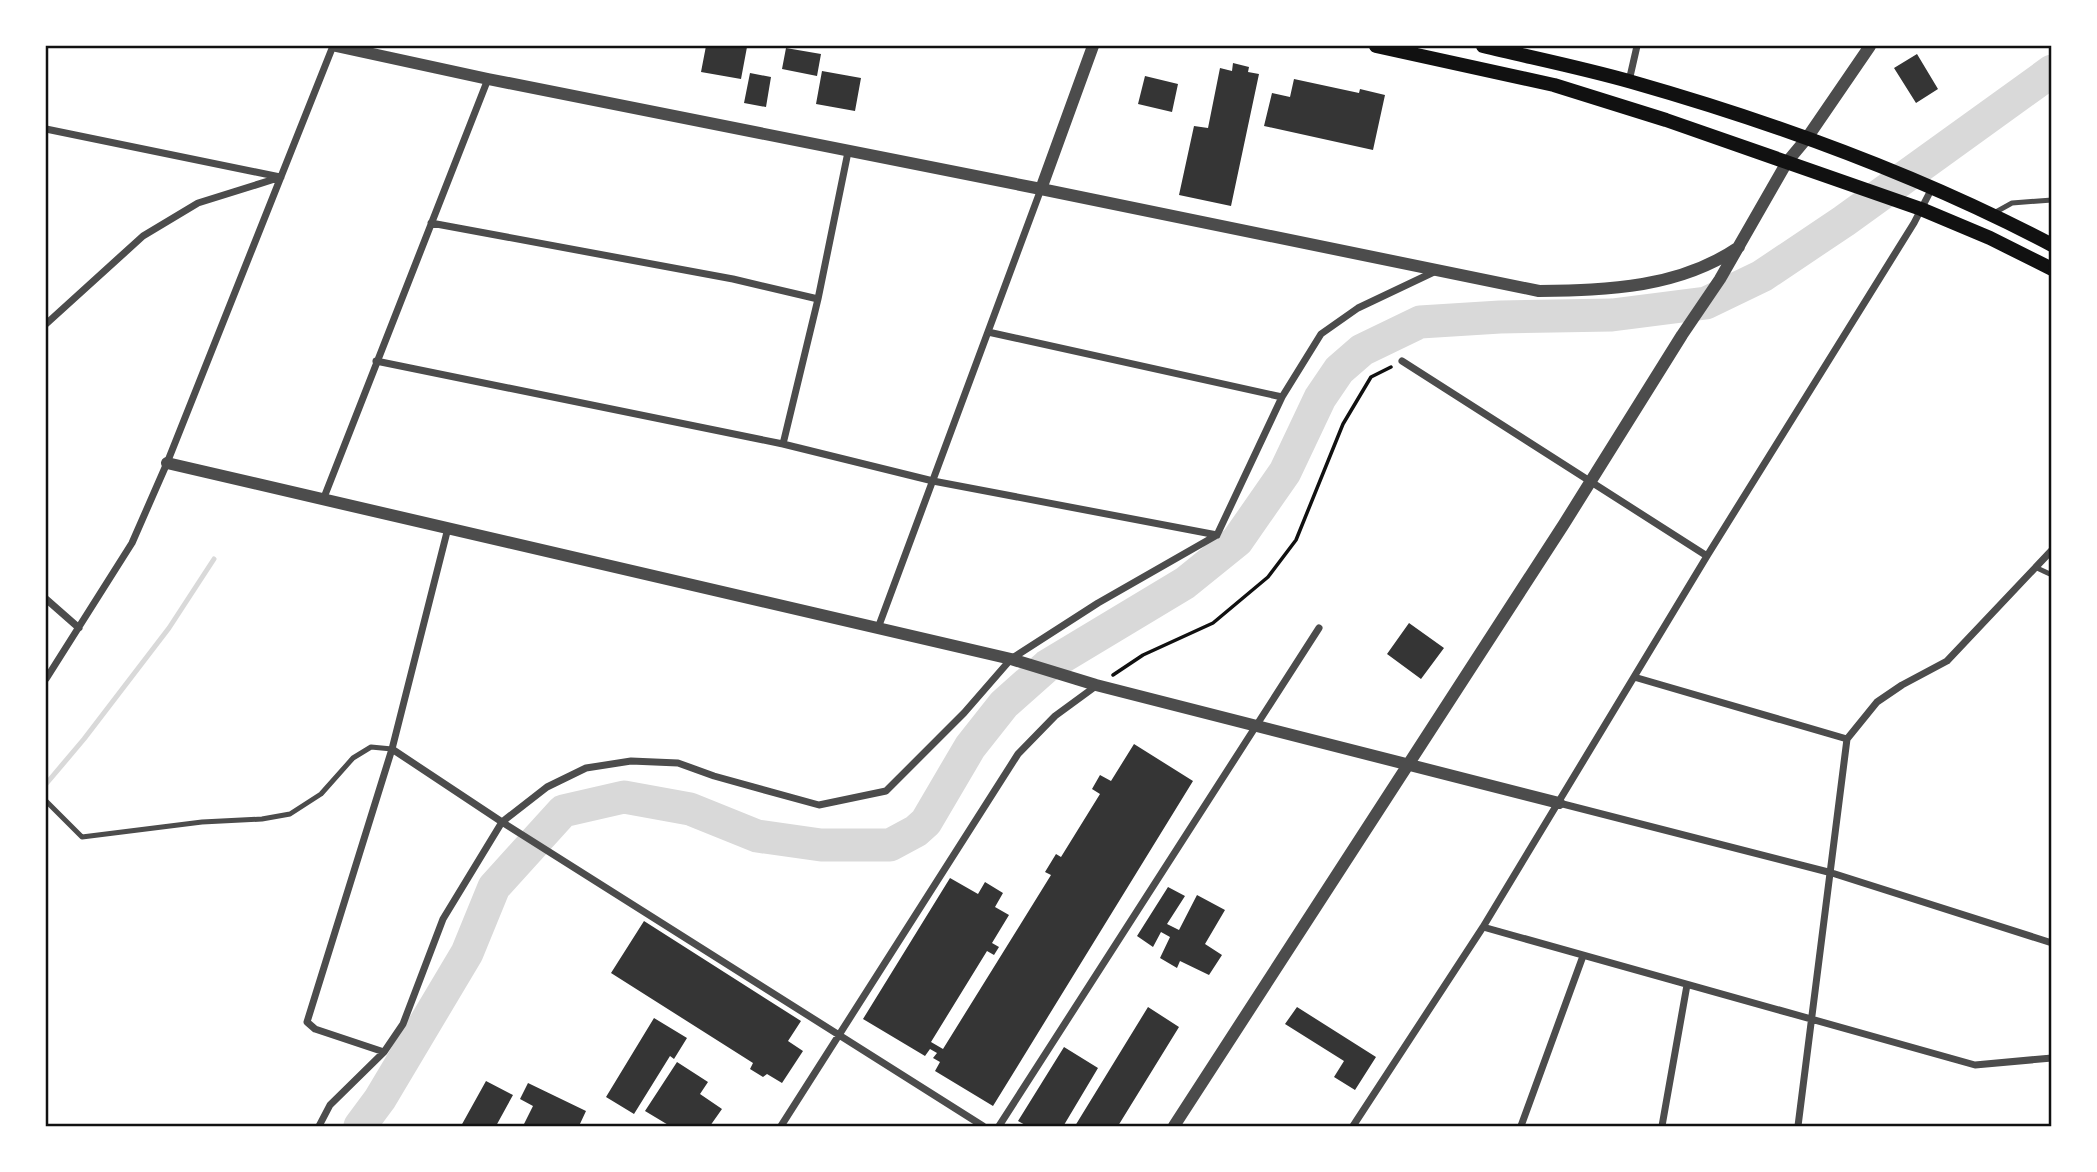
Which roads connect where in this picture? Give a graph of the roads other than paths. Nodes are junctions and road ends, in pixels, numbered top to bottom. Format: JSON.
{"nodes":[{"id":1,"x":335,"y":46,"type":"edge"},
{"id":2,"x":1093,"y":46,"type":"edge"},
{"id":3,"x":1376,"y":46,"type":"edge"},
{"id":4,"x":1483,"y":46,"type":"edge"},
{"id":5,"x":1637,"y":46,"type":"edge"},
{"id":6,"x":1870,"y":46,"type":"edge"},
{"id":7,"x":488,"y":79,"type":"junction"},
{"id":8,"x":1629,"y":81,"type":"junction"},
{"id":9,"x":46,"y":129,"type":"edge"},
{"id":10,"x":1807,"y":138,"type":"junction"},
{"id":11,"x":848,"y":152,"type":"junction"},
{"id":12,"x":1787,"y":162,"type":"junction"},
{"id":13,"x":281,"y":177,"type":"junction"},
{"id":14,"x":1932,"y":188,"type":"junction"},
{"id":15,"x":1041,"y":189,"type":"junction"},
{"id":16,"x":2052,"y":201,"type":"edge"},
{"id":17,"x":1918,"y":208,"type":"junction"},
{"id":18,"x":1993,"y":214,"type":"junction"},
{"id":19,"x":431,"y":223,"type":"junction"},
{"id":20,"x":2052,"y":245,"type":"edge"},
{"id":21,"x":1739,"y":247,"type":"junction"},
{"id":22,"x":2052,"y":269,"type":"edge"},
{"id":23,"x":1437,"y":270,"type":"junction"},
{"id":24,"x":818,"y":299,"type":"junction"},
{"id":25,"x":46,"y":324,"type":"edge"},
{"id":26,"x":988,"y":332,"type":"junction"},
{"id":27,"x":376,"y":361,"type":"junction"},
{"id":28,"x":1402,"y":361,"type":"road end"},
{"id":29,"x":1282,"y":397,"type":"junction"},
{"id":30,"x":783,"y":444,"type":"junction"},
{"id":31,"x":167,"y":463,"type":"junction"},
{"id":32,"x":933,"y":481,"type":"junction"},
{"id":33,"x":1591,"y":481,"type":"junction"},
{"id":34,"x":323,"y":500,"type":"junction"},
{"id":35,"x":448,"y":528,"type":"junction"},
{"id":36,"x":1217,"y":535,"type":"junction"},
{"id":37,"x":2052,"y":550,"type":"edge"},
{"id":38,"x":1707,"y":556,"type":"junction"},
{"id":39,"x":2037,"y":568,"type":"junction"},
{"id":40,"x":2052,"y":575,"type":"edge"},
{"id":41,"x":46,"y":598,"type":"edge"},
{"id":42,"x":79,"y":628,"type":"junction"},
{"id":43,"x":878,"y":628,"type":"junction"},
{"id":44,"x":1319,"y":628,"type":"dead end"},
{"id":45,"x":1012,"y":659,"type":"junction"},
{"id":46,"x":1633,"y":677,"type":"junction"},
{"id":47,"x":46,"y":679,"type":"edge"},
{"id":48,"x":1091,"y":684,"type":"junction"},
{"id":49,"x":1257,"y":726,"type":"junction"},
{"id":50,"x":1847,"y":739,"type":"junction"},
{"id":51,"x":392,"y":749,"type":"junction"},
{"id":52,"x":1406,"y":765,"type":"junction"},
{"id":53,"x":46,"y":801,"type":"edge"},
{"id":54,"x":1559,"y":803,"type":"junction"},
{"id":55,"x":502,"y":822,"type":"junction"},
{"id":56,"x":1832,"y":873,"type":"junction"},
{"id":57,"x":1483,"y":928,"type":"junction"},
{"id":58,"x":2052,"y":943,"type":"edge"},
{"id":59,"x":1583,"y":956,"type":"junction"},
{"id":60,"x":1687,"y":985,"type":"junction"},
{"id":61,"x":1811,"y":1020,"type":"junction"},
{"id":62,"x":840,"y":1035,"type":"junction"},
{"id":63,"x":384,"y":1052,"type":"junction"},
{"id":64,"x":2052,"y":1058,"type":"edge"},
{"id":65,"x":319,"y":1126,"type":"edge"},
{"id":66,"x":780,"y":1126,"type":"edge"},
{"id":67,"x":983,"y":1126,"type":"edge"},
{"id":68,"x":999,"y":1126,"type":"edge"},
{"id":69,"x":1174,"y":1126,"type":"edge"},
{"id":70,"x":1353,"y":1126,"type":"edge"},
{"id":71,"x":1521,"y":1126,"type":"edge"},
{"id":72,"x":1662,"y":1126,"type":"edge"},
{"id":73,"x":1798,"y":1126,"type":"edge"}],
"edges":[{"from":1,"to":7,"type":"street"},
{"from":1,"to":13,"type":"street"},
{"from":2,"to":15,"type":"street"},
{"from":3,"to":12,"type":"main road"},
{"from":4,"to":8,"type":"main road"},
{"from":5,"to":8,"type":"street"},
{"from":6,"to":10,"type":"street"},
{"from":7,"to":11,"type":"street"},
{"from":7,"to":19,"type":"street"},
{"from":8,"to":10,"type":"main road"},
{"from":9,"to":13,"type":"street"},
{"from":10,"to":12,"type":"street"},
{"from":10,"to":14,"type":"main road"},
{"from":11,"to":15,"type":"street"},
{"from":11,"to":24,"type":"street"},
{"from":12,"to":17,"type":"main road"},
{"from":12,"to":21,"type":"street"},
{"from":13,"to":25,"type":"street"},
{"from":13,"to":31,"type":"street"},
{"from":14,"to":17,"type":"street"},
{"from":14,"to":18,"type":"main road"},
{"from":15,"to":23,"type":"street"},
{"from":15,"to":26,"type":"street"},
{"from":16,"to":18,"type":"lane"},
{"from":17,"to":22,"type":"main road"},
{"from":17,"to":38,"type":"street"},
{"from":18,"to":20,"type":"main road"},
{"from":19,"to":24,"type":"street"},
{"from":19,"to":27,"type":"street"},
{"from":21,"to":23,"type":"street"},
{"from":21,"to":33,"type":"street"},
{"from":23,"to":29,"type":"street"},
{"from":24,"to":30,"type":"street"},
{"from":26,"to":29,"type":"street"},
{"from":26,"to":32,"type":"street"},
{"from":27,"to":30,"type":"street"},
{"from":27,"to":34,"type":"street"},
{"from":28,"to":33,"type":"street"},
{"from":29,"to":36,"type":"street"},
{"from":30,"to":32,"type":"street"},
{"from":31,"to":34,"type":"street"},
{"from":31,"to":42,"type":"street"},
{"from":32,"to":36,"type":"street"},
{"from":32,"to":43,"type":"street"},
{"from":33,"to":38,"type":"street"},
{"from":33,"to":52,"type":"street"},
{"from":34,"to":35,"type":"street"},
{"from":35,"to":43,"type":"street"},
{"from":35,"to":51,"type":"street"},
{"from":36,"to":45,"type":"street"},
{"from":37,"to":39,"type":"street"},
{"from":38,"to":46,"type":"street"},
{"from":39,"to":40,"type":"lane"},
{"from":39,"to":50,"type":"street"},
{"from":41,"to":42,"type":"street"},
{"from":42,"to":47,"type":"street"},
{"from":43,"to":45,"type":"street"},
{"from":44,"to":49,"type":"street"},
{"from":45,"to":48,"type":"street"},
{"from":45,"to":55,"type":"street"},
{"from":46,"to":50,"type":"street"},
{"from":46,"to":54,"type":"street"},
{"from":48,"to":49,"type":"street"},
{"from":48,"to":62,"type":"street"},
{"from":49,"to":52,"type":"street"},
{"from":49,"to":68,"type":"street"},
{"from":50,"to":56,"type":"street"},
{"from":51,"to":53,"type":"lane"},
{"from":51,"to":55,"type":"street"},
{"from":51,"to":63,"type":"street"},
{"from":52,"to":54,"type":"street"},
{"from":52,"to":69,"type":"street"},
{"from":54,"to":56,"type":"street"},
{"from":54,"to":57,"type":"street"},
{"from":55,"to":62,"type":"street"},
{"from":55,"to":63,"type":"street"},
{"from":56,"to":58,"type":"street"},
{"from":56,"to":61,"type":"street"},
{"from":57,"to":59,"type":"street"},
{"from":57,"to":70,"type":"street"},
{"from":59,"to":60,"type":"street"},
{"from":59,"to":71,"type":"street"},
{"from":60,"to":61,"type":"street"},
{"from":60,"to":72,"type":"street"},
{"from":61,"to":64,"type":"street"},
{"from":61,"to":73,"type":"street"},
{"from":62,"to":66,"type":"street"},
{"from":62,"to":67,"type":"street"},
{"from":63,"to":65,"type":"street"}]}
